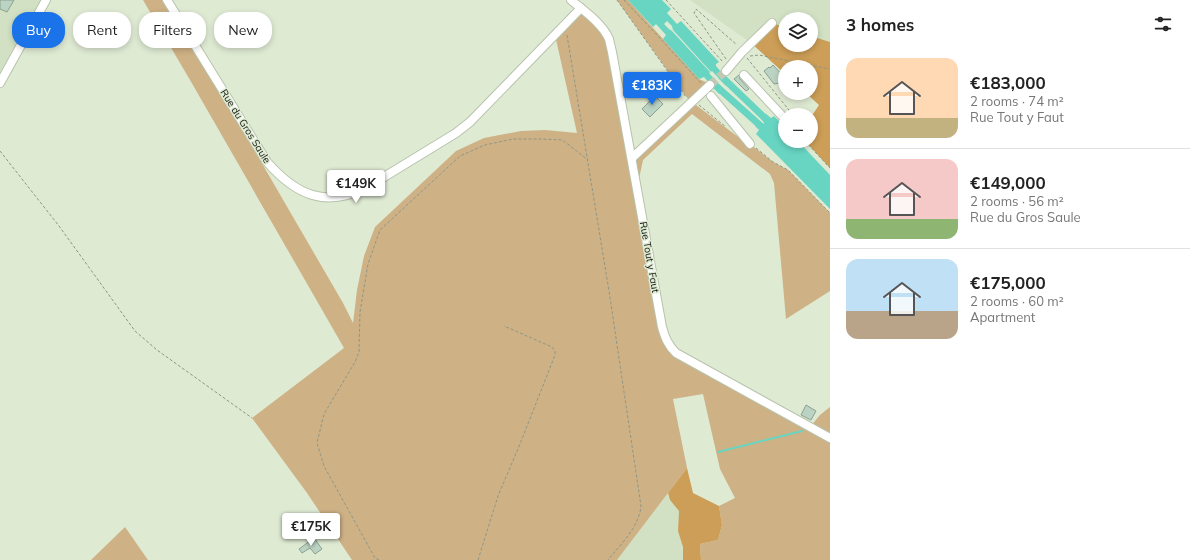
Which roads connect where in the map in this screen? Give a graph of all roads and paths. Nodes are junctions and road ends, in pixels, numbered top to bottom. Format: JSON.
{"nodes":[{"id":1,"x":46,"y":0,"type":"edge"},
{"id":2,"x":167,"y":0,"type":"edge"},
{"id":3,"x":571,"y":0,"type":"edge"},
{"id":4,"x":617,"y":0,"type":"edge"},
{"id":5,"x":624,"y":0,"type":"edge"},
{"id":6,"x":666,"y":0,"type":"edge"},
{"id":7,"x":581,"y":8,"type":"junction"},
{"id":8,"x":772,"y":23,"type":"dead end"},
{"id":9,"x":563,"y":28,"type":"junction"},
{"id":10,"x":744,"y":54,"type":"junction"},
{"id":11,"x":830,"y":69,"type":"edge"},
{"id":12,"x":726,"y":71,"type":"tunnel mouth"},
{"id":13,"x":744,"y":75,"type":"dead end"},
{"id":14,"x":0,"y":83,"type":"edge"},
{"id":15,"x":707,"y":85,"type":"joint"},
{"id":16,"x":711,"y":96,"type":"dead end"},
{"id":17,"x":692,"y":102,"type":"junction"},
{"id":18,"x":787,"y":108,"type":"edge"},
{"id":19,"x":778,"y":111,"type":"edge"},
{"id":20,"x":725,"y":126,"type":"dead end"},
{"id":21,"x":750,"y":144,"type":"joint"},
{"id":22,"x":811,"y":148,"type":"edge"},
{"id":23,"x":0,"y":150,"type":"edge"},
{"id":24,"x":632,"y":158,"type":"junction"},
{"id":25,"x":588,"y":160,"type":"junction"},
{"id":26,"x":830,"y":168,"type":"edge"},
{"id":27,"x":830,"y":213,"type":"edge"},
{"id":28,"x":504,"y":326,"type":"dead end"},
{"id":29,"x":252,"y":418,"type":"dead end"},
{"id":30,"x":830,"y":438,"type":"edge"},
{"id":31,"x":379,"y":560,"type":"edge"},
{"id":32,"x":478,"y":560,"type":"edge"},
{"id":33,"x":608,"y":560,"type":"edge"}],
"edges":[{"from":1,"to":14,"type":"street"},
{"from":2,"to":9,"type":"street","name":"Rue du Gros Saule"},
{"from":3,"to":7,"type":"street","name":"Rue Tout y Faut"},
{"from":4,"to":17,"type":"path"},
{"from":5,"to":15,"type":"path"},
{"from":6,"to":10,"type":"path"},
{"from":7,"to":9,"type":"street","name":"Rue du Gros Saule"},
{"from":7,"to":24,"type":"street","name":"Rue Tout y Faut"},
{"from":8,"to":10,"type":"street"},
{"from":9,"to":25,"type":"path"},
{"from":10,"to":11,"type":"path"},
{"from":10,"to":12,"type":"street"},
{"from":10,"to":18,"type":"path"},
{"from":13,"to":19,"type":"street"},
{"from":15,"to":17,"type":"street"},
{"from":16,"to":21,"type":"street"},
{"from":17,"to":20,"type":"path"},
{"from":17,"to":24,"type":"street"},
{"from":21,"to":27,"type":"path"},
{"from":22,"to":26,"type":"path"},
{"from":23,"to":29,"type":"path"},
{"from":24,"to":30,"type":"street","name":"Rue Tout y Faut"},
{"from":25,"to":31,"type":"path"},
{"from":25,"to":33,"type":"path"},
{"from":28,"to":32,"type":"path"}]}
